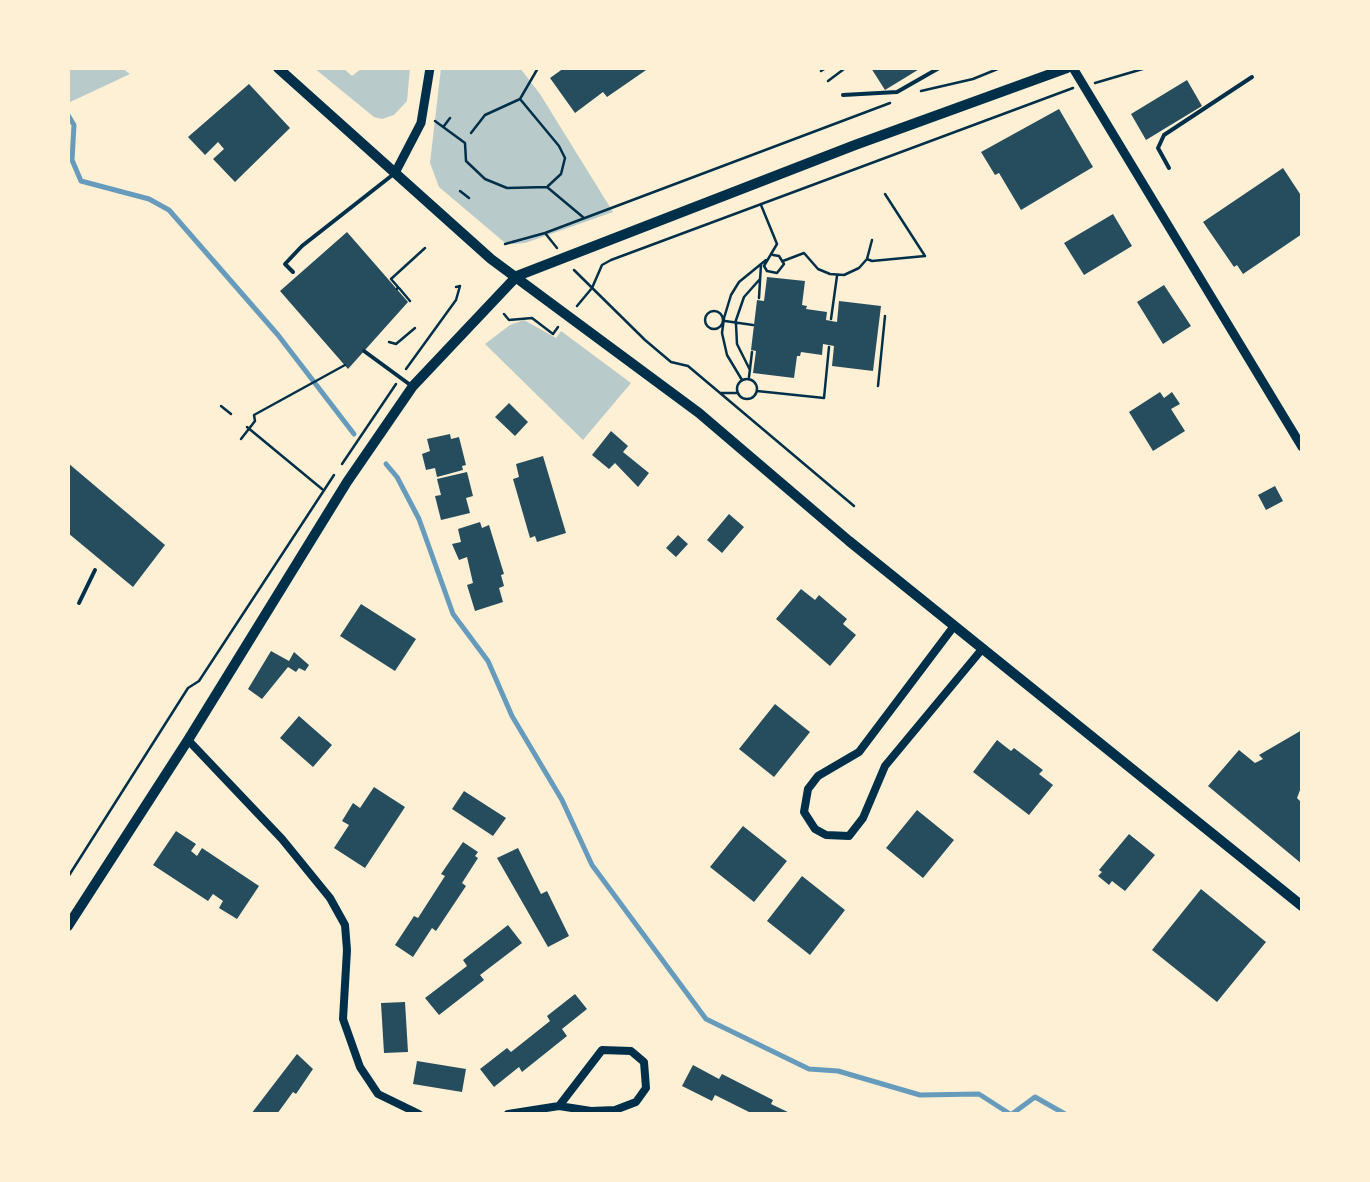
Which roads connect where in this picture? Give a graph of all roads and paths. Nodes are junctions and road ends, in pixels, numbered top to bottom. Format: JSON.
{"nodes":[{"id":1,"x":278,"y":68,"type":"edge"},
{"id":2,"x":430,"y":68,"type":"edge"},
{"id":3,"x":538,"y":68,"type":"edge"},
{"id":4,"x":826,"y":68,"type":"edge"},
{"id":5,"x":939,"y":68,"type":"edge"},
{"id":6,"x":1000,"y":68,"type":"edge"},
{"id":7,"x":1070,"y":68,"type":"edge"},
{"id":8,"x":1146,"y":68,"type":"edge"},
{"id":9,"x":844,"y":69,"type":"edge"},
{"id":10,"x":821,"y":71,"type":"dead end"},
{"id":11,"x":1252,"y":77,"type":"dead end"},
{"id":12,"x":828,"y":81,"type":"dead end"},
{"id":13,"x":1084,"y":84,"type":"junction"},
{"id":14,"x":918,"y":92,"type":"dead end"},
{"id":15,"x":843,"y":96,"type":"dead end"},
{"id":16,"x":520,"y":99,"type":"junction"},
{"id":17,"x":901,"y":99,"type":"dead end"},
{"id":18,"x":450,"y":118,"type":"dead end"},
{"id":19,"x":435,"y":121,"type":"dead end"},
{"id":20,"x":443,"y":127,"type":"junction"},
{"id":21,"x":471,"y":133,"type":"dead end"},
{"id":22,"x":1169,"y":168,"type":"dead end"},
{"id":23,"x":396,"y":174,"type":"junction"},
{"id":24,"x":547,"y":187,"type":"junction"},
{"id":25,"x":460,"y":191,"type":"dead end"},
{"id":26,"x":885,"y":194,"type":"dead end"},
{"id":27,"x":468,"y":198,"type":"dead end"},
{"id":28,"x":761,"y":204,"type":"junction"},
{"id":29,"x":586,"y":218,"type":"junction"},
{"id":30,"x":545,"y":233,"type":"junction"},
{"id":31,"x":872,"y":240,"type":"dead end"},
{"id":32,"x":506,"y":244,"type":"dead end"},
{"id":33,"x":425,"y":248,"type":"dead end"},
{"id":34,"x":773,"y":255,"type":"junction"},
{"id":35,"x":564,"y":258,"type":"junction"},
{"id":36,"x":868,"y":259,"type":"junction"},
{"id":37,"x":783,"y":260,"type":"junction"},
{"id":38,"x":763,"y":261,"type":"junction"},
{"id":39,"x":293,"y":272,"type":"dead end"},
{"id":40,"x":837,"y":275,"type":"junction"},
{"id":41,"x":517,"y":276,"type":"junction"},
{"id":42,"x":760,"y":279,"type":"junction"},
{"id":43,"x":456,"y":286,"type":"dead end"},
{"id":44,"x":592,"y":288,"type":"junction"},
{"id":45,"x":759,"y":298,"type":"dead end"},
{"id":46,"x":410,"y":300,"type":"dead end"},
{"id":47,"x":504,"y":314,"type":"dead end"},
{"id":48,"x":570,"y":315,"type":"junction"},
{"id":49,"x":885,"y":316,"type":"dead end"},
{"id":50,"x":831,"y":319,"type":"dead end"},
{"id":51,"x":724,"y":321,"type":"junction"},
{"id":52,"x":736,"y":323,"type":"junction"},
{"id":53,"x":753,"y":325,"type":"dead end"},
{"id":54,"x":415,"y":328,"type":"dead end"},
{"id":55,"x":389,"y":342,"type":"dead end"},
{"id":56,"x":829,"y":347,"type":"dead end"},
{"id":57,"x":364,"y":351,"type":"dead end"},
{"id":58,"x":752,"y":352,"type":"dead end"},
{"id":59,"x":345,"y":366,"type":"dead end"},
{"id":60,"x":750,"y":370,"type":"junction"},
{"id":61,"x":399,"y":378,"type":"junction"},
{"id":62,"x":748,"y":378,"type":"junction"},
{"id":63,"x":742,"y":380,"type":"junction"},
{"id":64,"x":414,"y":386,"type":"junction"},
{"id":65,"x":878,"y":386,"type":"dead end"},
{"id":66,"x":756,"y":392,"type":"junction"},
{"id":67,"x":720,"y":393,"type":"junction"},
{"id":68,"x":739,"y":395,"type":"junction"},
{"id":69,"x":221,"y":406,"type":"dead end"},
{"id":70,"x":743,"y":412,"type":"junction"},
{"id":71,"x":231,"y":414,"type":"dead end"},
{"id":72,"x":248,"y":428,"type":"junction"},
{"id":73,"x":240,"y":439,"type":"dead end"},
{"id":74,"x":1302,"y":447,"type":"edge"},
{"id":75,"x":323,"y":490,"type":"junction"},
{"id":76,"x":854,"y":506,"type":"dead end"},
{"id":77,"x":95,"y":570,"type":"dead end"},
{"id":78,"x":80,"y":603,"type":"dead end"},
{"id":79,"x":954,"y":626,"type":"junction"},
{"id":80,"x":983,"y":648,"type":"junction"},
{"id":81,"x":188,"y":740,"type":"junction"},
{"id":82,"x":68,"y":876,"type":"edge"},
{"id":83,"x":1302,"y":906,"type":"edge"},
{"id":84,"x":68,"y":926,"type":"edge"},
{"id":85,"x":558,"y":1106,"type":"junction"},
{"id":86,"x":419,"y":1114,"type":"edge"},
{"id":87,"x":508,"y":1114,"type":"edge"}],
"edges":[{"from":1,"to":23,"type":"main road"},
{"from":2,"to":23,"type":"street"},
{"from":3,"to":16,"type":"path"},
{"from":4,"to":10,"type":"path"},
{"from":5,"to":15,"type":"lane"},
{"from":6,"to":14,"type":"path"},
{"from":7,"to":13,"type":"street"},
{"from":7,"to":35,"type":"main road"},
{"from":8,"to":13,"type":"path"},
{"from":9,"to":12,"type":"path"},
{"from":11,"to":22,"type":"lane"},
{"from":13,"to":28,"type":"path"},
{"from":13,"to":74,"type":"street"},
{"from":16,"to":21,"type":"path"},
{"from":16,"to":24,"type":"path"},
{"from":17,"to":29,"type":"path"},
{"from":18,"to":20,"type":"path"},
{"from":19,"to":20,"type":"path"},
{"from":20,"to":24,"type":"path"},
{"from":23,"to":39,"type":"lane"},
{"from":23,"to":41,"type":"main road"},
{"from":24,"to":29,"type":"path"},
{"from":25,"to":27,"type":"path"},
{"from":26,"to":36,"type":"path"},
{"from":28,"to":34,"type":"path"},
{"from":28,"to":44,"type":"path"},
{"from":29,"to":30,"type":"path"},
{"from":30,"to":32,"type":"path"},
{"from":30,"to":35,"type":"path"},
{"from":31,"to":36,"type":"path"},
{"from":33,"to":46,"type":"path"},
{"from":34,"to":37,"type":"path"},
{"from":34,"to":38,"type":"path"},
{"from":35,"to":41,"type":"main road"},
{"from":35,"to":44,"type":"path"},
{"from":36,"to":40,"type":"path"},
{"from":37,"to":38,"type":"path"},
{"from":37,"to":40,"type":"path"},
{"from":38,"to":42,"type":"path"},
{"from":38,"to":51,"type":"path"},
{"from":40,"to":50,"type":"path"},
{"from":41,"to":48,"type":"main road"},
{"from":41,"to":64,"type":"main road"},
{"from":42,"to":45,"type":"path"},
{"from":42,"to":52,"type":"path"},
{"from":43,"to":61,"type":"path"},
{"from":44,"to":48,"type":"path"},
{"from":44,"to":67,"type":"path"},
{"from":47,"to":48,"type":"path"},
{"from":48,"to":79,"type":"main road"},
{"from":49,"to":65,"type":"path"},
{"from":51,"to":52,"type":"path"},
{"from":51,"to":63,"type":"path"},
{"from":52,"to":53,"type":"path"},
{"from":52,"to":60,"type":"path"},
{"from":54,"to":55,"type":"path"},
{"from":56,"to":66,"type":"path"},
{"from":57,"to":61,"type":"lane"},
{"from":58,"to":60,"type":"path"},
{"from":59,"to":72,"type":"path"},
{"from":60,"to":62,"type":"path"},
{"from":61,"to":64,"type":"lane"},
{"from":61,"to":75,"type":"path"},
{"from":62,"to":63,"type":"path"},
{"from":62,"to":66,"type":"path"},
{"from":63,"to":68,"type":"path"},
{"from":64,"to":81,"type":"main road"},
{"from":66,"to":68,"type":"path"},
{"from":67,"to":68,"type":"path"},
{"from":67,"to":70,"type":"path"},
{"from":68,"to":70,"type":"path"},
{"from":69,"to":71,"type":"path"},
{"from":70,"to":76,"type":"path"},
{"from":72,"to":73,"type":"path"},
{"from":72,"to":75,"type":"path"},
{"from":75,"to":82,"type":"path"},
{"from":77,"to":78,"type":"lane"},
{"from":79,"to":80,"type":"main road"},
{"from":79,"to":80,"type":"street"},
{"from":80,"to":83,"type":"main road"},
{"from":81,"to":84,"type":"main road"},
{"from":81,"to":86,"type":"street"},
{"from":85,"to":85,"type":"street"},
{"from":85,"to":87,"type":"street"}]}
